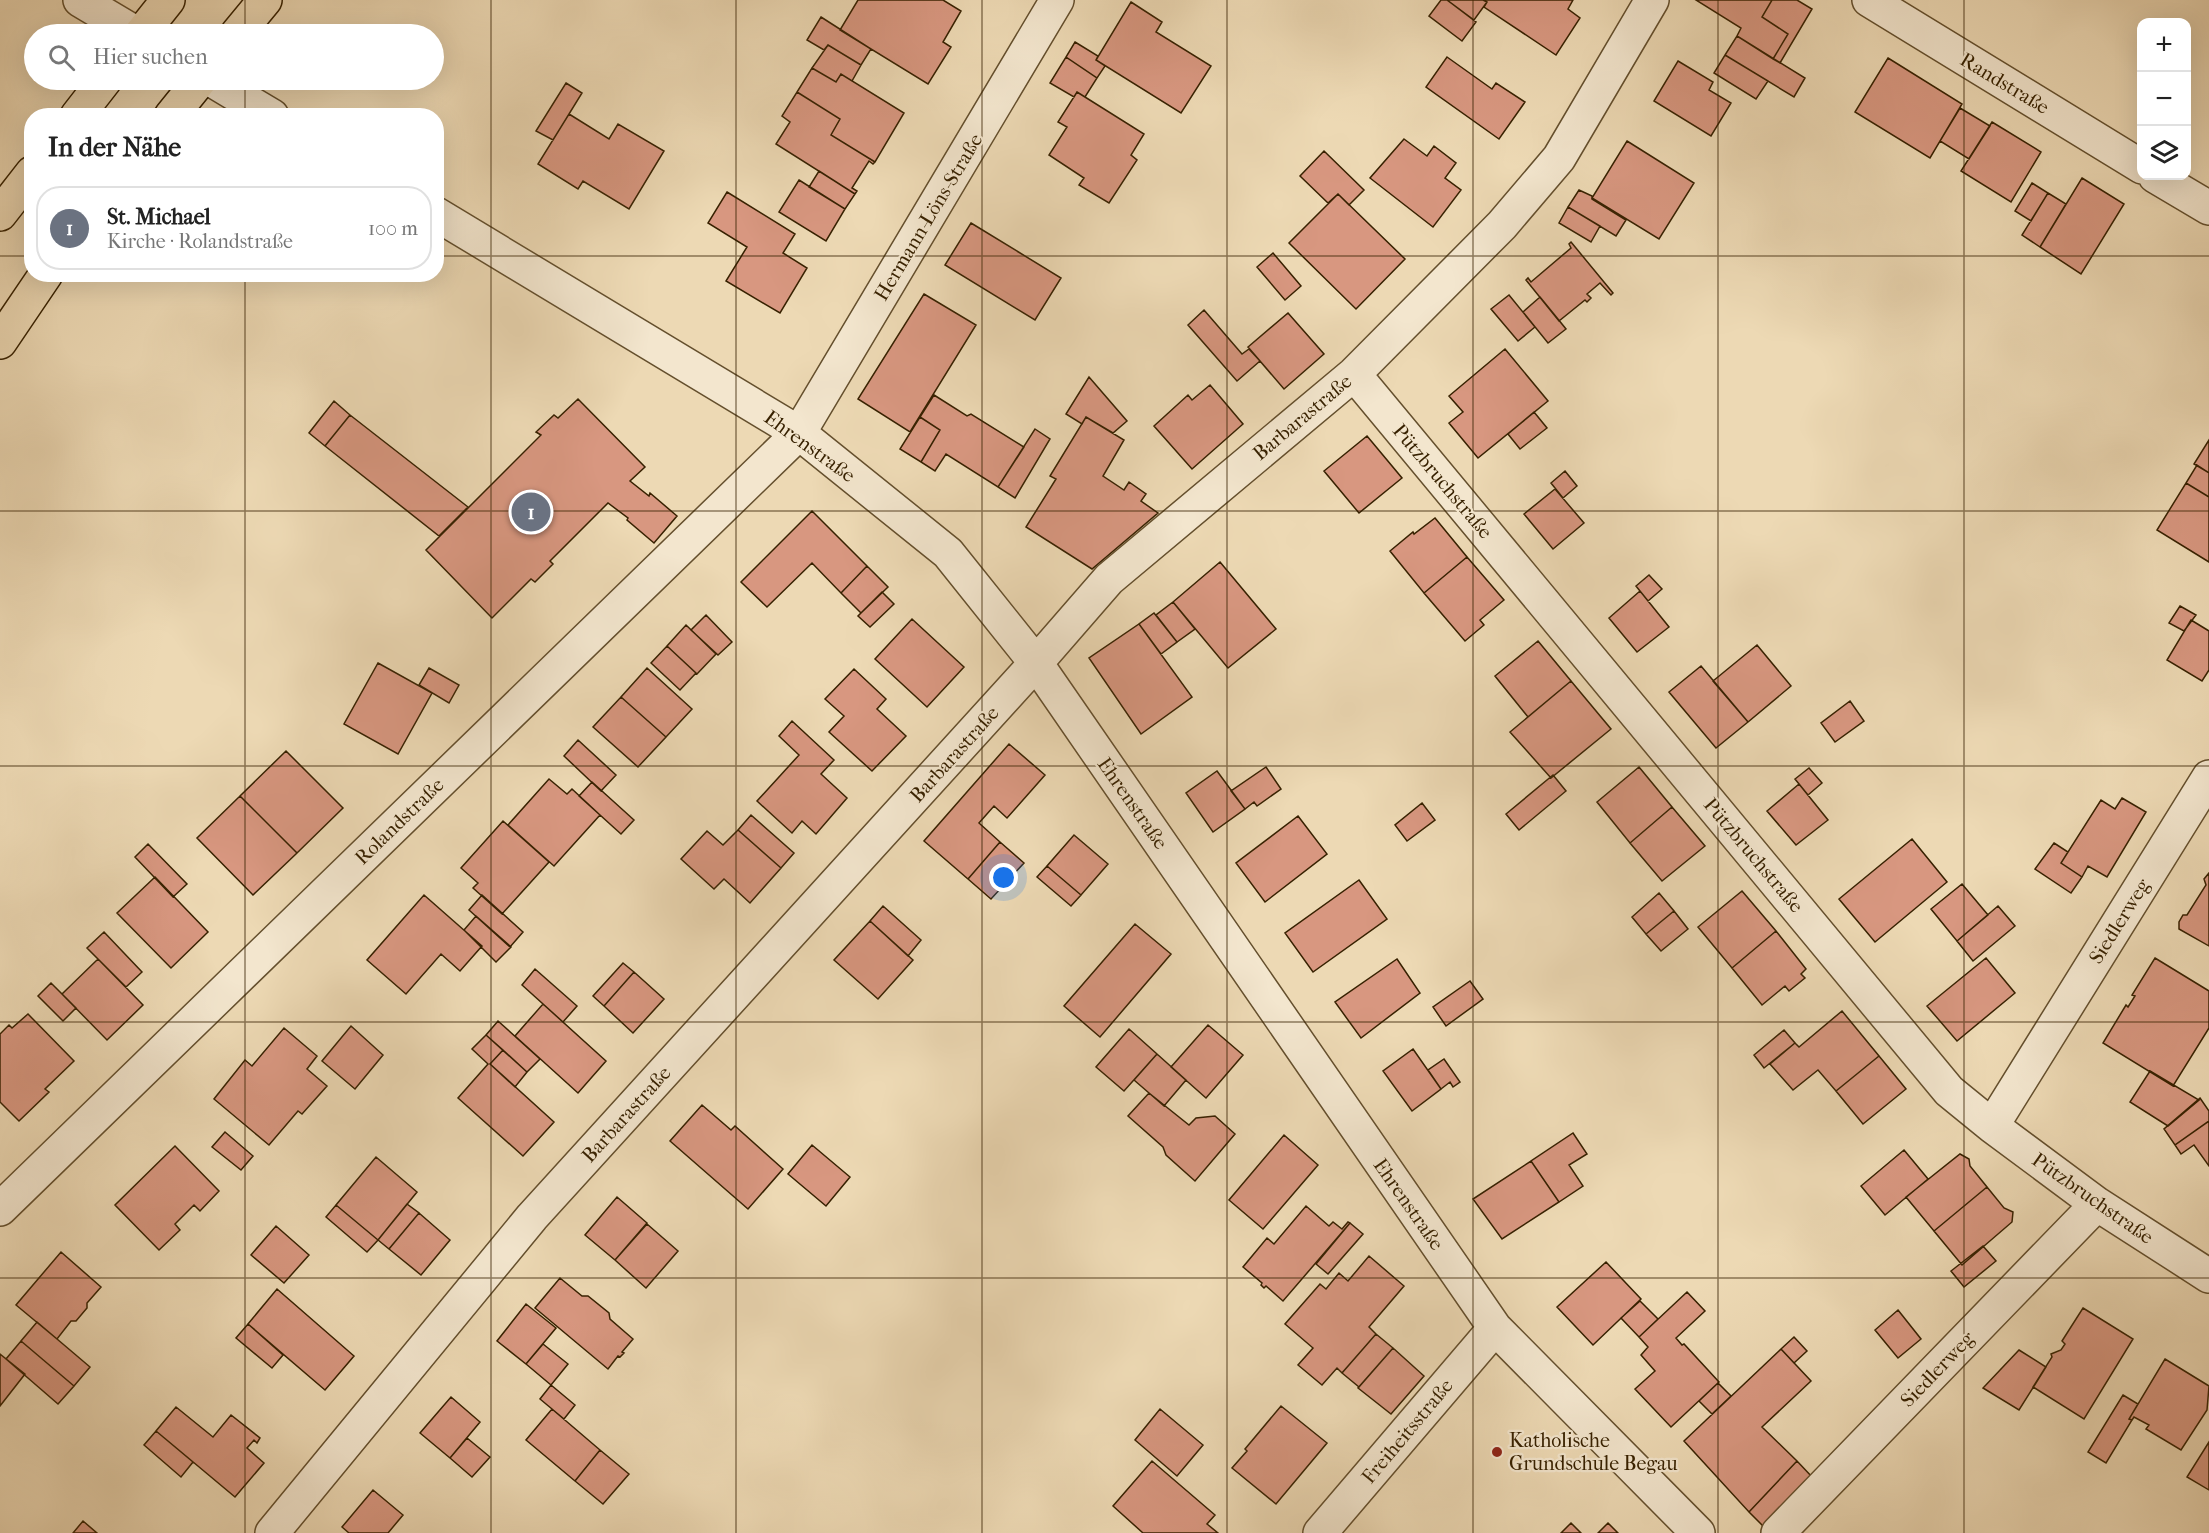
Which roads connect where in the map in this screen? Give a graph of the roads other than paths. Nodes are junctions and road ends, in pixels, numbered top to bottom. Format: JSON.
{"nodes":[{"id":1,"x":80,"y":0,"type":"edge"},
{"id":2,"x":168,"y":0,"type":"edge"},
{"id":3,"x":265,"y":0,"type":"edge"},
{"id":4,"x":1057,"y":0,"type":"edge"},
{"id":5,"x":1652,"y":0,"type":"edge"},
{"id":6,"x":1869,"y":0,"type":"edge"},
{"id":7,"x":122,"y":24,"type":"edge"},
{"id":8,"x":148,"y":24,"type":"edge"},
{"id":9,"x":245,"y":24,"type":"edge"},
{"id":10,"x":97,"y":90,"type":"edge"},
{"id":11,"x":192,"y":90,"type":"edge"},
{"id":12,"x":229,"y":90,"type":"edge"},
{"id":13,"x":83,"y":108,"type":"edge"},
{"id":14,"x":177,"y":108,"type":"edge"},
{"id":15,"x":259,"y":108,"type":"edge"},
{"id":16,"x":2137,"y":164,"type":"edge"},
{"id":17,"x":2162,"y":180,"type":"edge"},
{"id":18,"x":24,"y":182,"type":"edge"},
{"id":19,"x":2209,"y":208,"type":"edge"},
{"id":20,"x":0,"y":214,"type":"edge"},
{"id":21,"x":444,"y":219,"type":"edge"},
{"id":22,"x":41,"y":282,"type":"edge"},
{"id":23,"x":0,"y":342,"type":"edge"},
{"id":24,"x":1354,"y":374,"type":"junction"},
{"id":25,"x":799,"y":433,"type":"junction"},
{"id":26,"x":1036,"y":663,"type":"junction"},
{"id":27,"x":2209,"y":777,"type":"edge"},
{"id":28,"x":1992,"y":1126,"type":"junction"},
{"id":29,"x":2097,"y":1204,"type":"junction"},
{"id":30,"x":0,"y":1209,"type":"edge"},
{"id":31,"x":2209,"y":1276,"type":"edge"},
{"id":32,"x":1495,"y":1328,"type":"junction"},
{"id":33,"x":272,"y":1533,"type":"edge"},
{"id":34,"x":1320,"y":1533,"type":"edge"},
{"id":35,"x":1698,"y":1533,"type":"edge"},
{"id":36,"x":1778,"y":1533,"type":"edge"}],
"edges":[{"from":1,"to":7,"type":"street"},
{"from":2,"to":8,"type":"highway"},
{"from":3,"to":9,"type":"highway"},
{"from":4,"to":25,"type":"street","name":"Hermann-Löns-Straße"},
{"from":5,"to":24,"type":"street","name":"Barbarastraße"},
{"from":6,"to":16,"type":"street","name":"Randstraße"},
{"from":10,"to":13,"type":"highway"},
{"from":11,"to":14,"type":"highway"},
{"from":12,"to":15,"type":"street"},
{"from":17,"to":19,"type":"street"},
{"from":18,"to":20,"type":"highway"},
{"from":21,"to":25,"type":"street","name":"Ehrenstraße"},
{"from":22,"to":23,"type":"highway"},
{"from":24,"to":26,"type":"street","name":"Barbarastraße"},
{"from":24,"to":28,"type":"street","name":"Pützbruchstraße"},
{"from":25,"to":26,"type":"street","name":"Ehrenstraße"},
{"from":25,"to":30,"type":"street","name":"Rolandstraße"},
{"from":26,"to":32,"type":"street","name":"Ehrenstraße"},
{"from":26,"to":33,"type":"street","name":"Barbarastraße"},
{"from":27,"to":28,"type":"street","name":"Siedlerweg"},
{"from":28,"to":29,"type":"street","name":"Pützbruchstraße"},
{"from":29,"to":31,"type":"street","name":"Pützbruchstraße"},
{"from":29,"to":36,"type":"street","name":"Siedlerweg"},
{"from":32,"to":34,"type":"street","name":"Freiheitsstraße"},
{"from":32,"to":35,"type":"street","name":"Ehrenstraße"}]}
